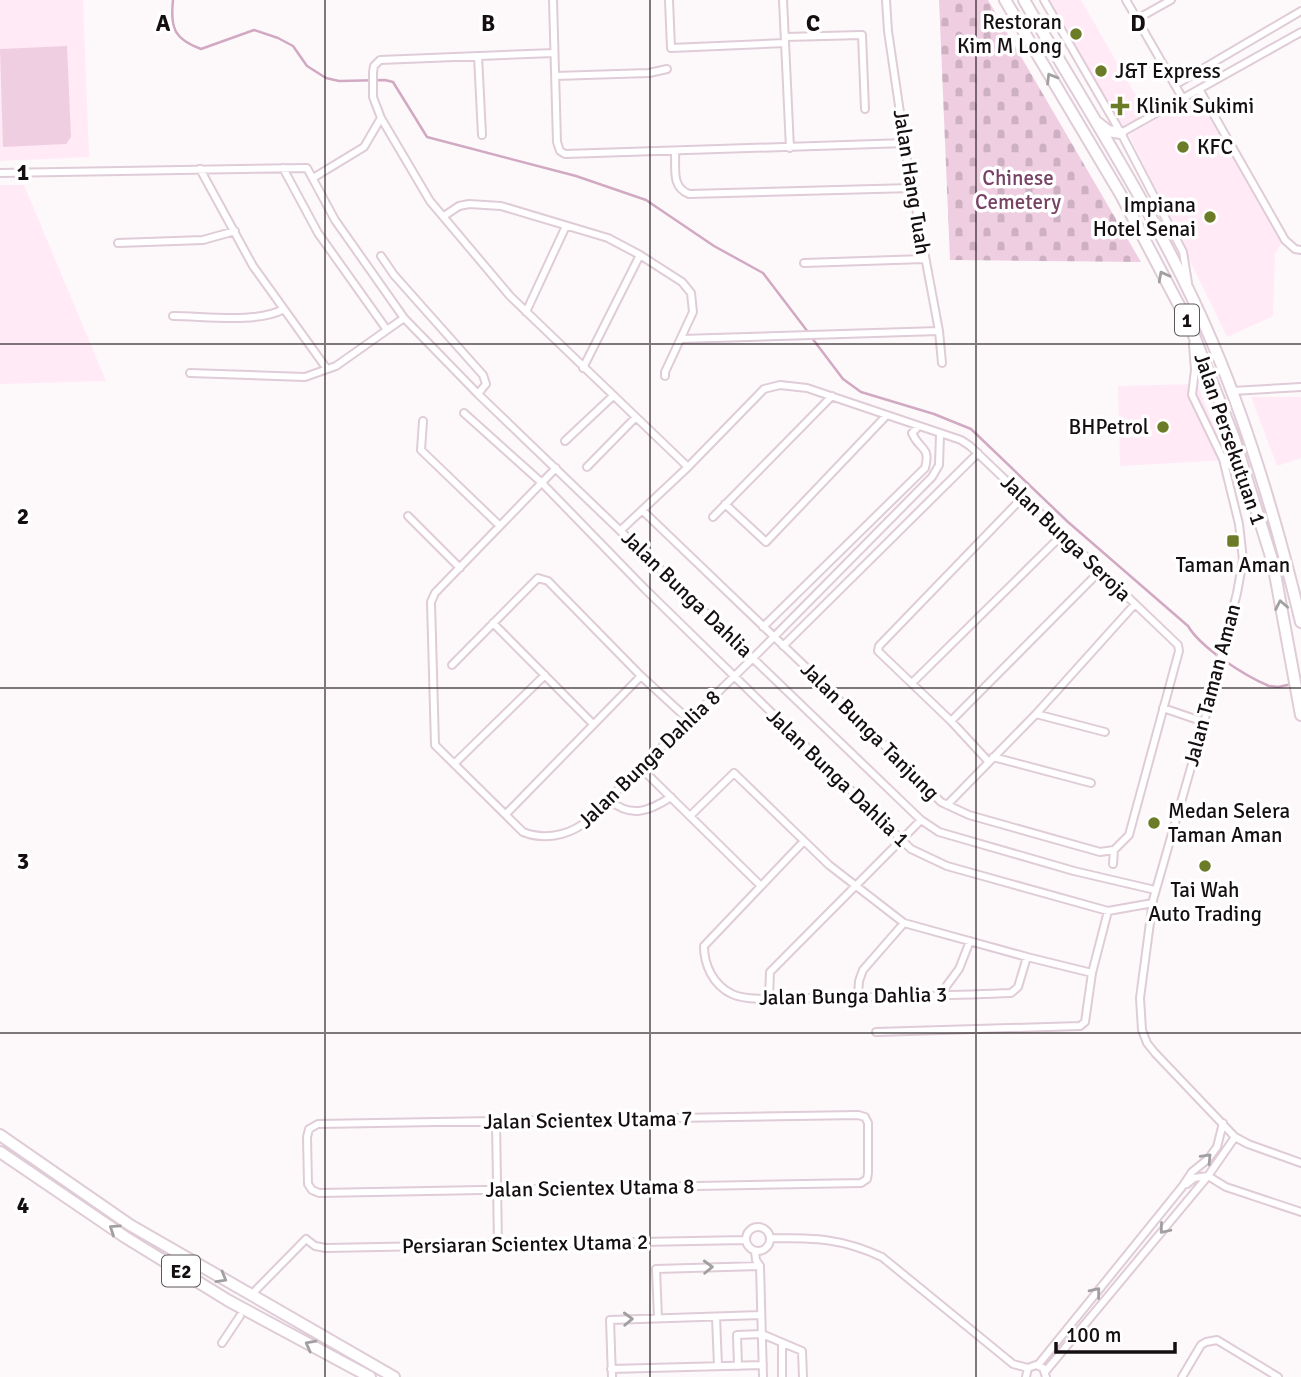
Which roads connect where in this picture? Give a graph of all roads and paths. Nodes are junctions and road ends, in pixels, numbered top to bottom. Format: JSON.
{"nodes":[{"id":1,"x":552,"y":0,"type":"edge"},
{"id":2,"x":668,"y":0,"type":"edge"},
{"id":3,"x":783,"y":0,"type":"edge"},
{"id":4,"x":886,"y":0,"type":"edge"},
{"id":5,"x":1005,"y":0,"type":"edge"},
{"id":6,"x":1024,"y":0,"type":"edge"},
{"id":7,"x":1044,"y":0,"type":"edge"},
{"id":8,"x":1126,"y":0,"type":"edge"},
{"id":9,"x":1171,"y":0,"type":"edge"},
{"id":10,"x":1301,"y":11,"type":"edge"},
{"id":11,"x":1138,"y":19,"type":"junction"},
{"id":12,"x":1301,"y":32,"type":"edge"},
{"id":13,"x":785,"y":40,"type":"junction"},
{"id":14,"x":554,"y":53,"type":"junction"},
{"id":15,"x":478,"y":56,"type":"junction"},
{"id":16,"x":667,"y":69,"type":"dead end"},
{"id":17,"x":555,"y":76,"type":"junction"},
{"id":18,"x":1175,"y":85,"type":"junction"},
{"id":19,"x":1199,"y":89,"type":"junction"},
{"id":20,"x":1182,"y":99,"type":"junction"},
{"id":21,"x":865,"y":108,"type":"dead end"},
{"id":22,"x":1091,"y":116,"type":"junction"},
{"id":23,"x":382,"y":118,"type":"junction"},
{"id":24,"x":1121,"y":133,"type":"junction"},
{"id":25,"x":482,"y":135,"type":"dead end"},
{"id":26,"x":906,"y":143,"type":"junction"},
{"id":27,"x":790,"y":148,"type":"junction"},
{"id":28,"x":675,"y":152,"type":"junction"},
{"id":29,"x":283,"y":168,"type":"junction"},
{"id":30,"x":200,"y":169,"type":"junction"},
{"id":31,"x":0,"y":173,"type":"edge"},
{"id":32,"x":313,"y":178,"type":"junction"},
{"id":33,"x":912,"y":188,"type":"junction"},
{"id":34,"x":444,"y":216,"type":"junction"},
{"id":35,"x":566,"y":226,"type":"junction"},
{"id":36,"x":235,"y":231,"type":"junction"},
{"id":37,"x":118,"y":243,"type":"dead end"},
{"id":38,"x":1301,"y":250,"type":"edge"},
{"id":39,"x":640,"y":254,"type":"junction"},
{"id":40,"x":381,"y":256,"type":"dead end"},
{"id":41,"x":924,"y":259,"type":"junction"},
{"id":42,"x":803,"y":262,"type":"dead end"},
{"id":43,"x":1189,"y":294,"type":"junction"},
{"id":44,"x":284,"y":309,"type":"junction"},
{"id":45,"x":526,"y":312,"type":"junction"},
{"id":46,"x":173,"y":316,"type":"dead end"},
{"id":47,"x":404,"y":318,"type":"junction"},
{"id":48,"x":1191,"y":328,"type":"junction"},
{"id":49,"x":387,"y":330,"type":"junction"},
{"id":50,"x":939,"y":331,"type":"junction"},
{"id":51,"x":681,"y":339,"type":"junction"},
{"id":52,"x":942,"y":363,"type":"dead end"},
{"id":53,"x":583,"y":368,"type":"junction"},
{"id":54,"x":327,"y":369,"type":"junction"},
{"id":55,"x":190,"y":373,"type":"dead end"},
{"id":56,"x":665,"y":376,"type":"dead end"},
{"id":57,"x":1301,"y":387,"type":"edge"},
{"id":58,"x":1232,"y":391,"type":"junction"},
{"id":59,"x":478,"y":394,"type":"junction"},
{"id":60,"x":613,"y":396,"type":"junction"},
{"id":61,"x":832,"y":396,"type":"junction"},
{"id":62,"x":464,"y":413,"type":"dead end"},
{"id":63,"x":886,"y":416,"type":"junction"},
{"id":64,"x":635,"y":417,"type":"junction"},
{"id":65,"x":423,"y":421,"type":"dead end"},
{"id":66,"x":918,"y":427,"type":"junction"},
{"id":67,"x":940,"y":434,"type":"junction"},
{"id":68,"x":565,"y":440,"type":"dead end"},
{"id":69,"x":978,"y":453,"type":"junction"},
{"id":70,"x":1223,"y":459,"type":"junction"},
{"id":71,"x":587,"y":467,"type":"dead end"},
{"id":72,"x":688,"y":467,"type":"junction"},
{"id":73,"x":556,"y":468,"type":"junction"},
{"id":74,"x":1246,"y":480,"type":"junction"},
{"id":75,"x":541,"y":482,"type":"junction"},
{"id":76,"x":1023,"y":497,"type":"junction"},
{"id":77,"x":725,"y":504,"type":"junction"},
{"id":78,"x":642,"y":511,"type":"junction"},
{"id":79,"x":408,"y":516,"type":"dead end"},
{"id":80,"x":713,"y":517,"type":"dead end"},
{"id":81,"x":500,"y":526,"type":"junction"},
{"id":82,"x":621,"y":530,"type":"junction"},
{"id":83,"x":1063,"y":534,"type":"junction"},
{"id":84,"x":460,"y":568,"type":"junction"},
{"id":85,"x":1101,"y":570,"type":"junction"},
{"id":86,"x":1135,"y":604,"type":"junction"},
{"id":87,"x":1301,"y":622,"type":"edge"},
{"id":88,"x":493,"y":623,"type":"junction"},
{"id":89,"x":763,"y":627,"type":"junction"},
{"id":90,"x":774,"y":637,"type":"junction"},
{"id":91,"x":783,"y":646,"type":"junction"},
{"id":92,"x":753,"y":659,"type":"junction"},
{"id":93,"x":452,"y":665,"type":"dead end"},
{"id":94,"x":544,"y":676,"type":"junction"},
{"id":95,"x":641,"y":676,"type":"junction"},
{"id":96,"x":735,"y":676,"type":"junction"},
{"id":97,"x":912,"y":683,"type":"junction"},
{"id":98,"x":1163,"y":708,"type":"junction"},
{"id":99,"x":1036,"y":714,"type":"junction"},
{"id":100,"x":1301,"y":715,"type":"edge"},
{"id":101,"x":690,"y":720,"type":"junction"},
{"id":102,"x":951,"y":721,"type":"junction"},
{"id":103,"x":1204,"y":722,"type":"junction"},
{"id":104,"x":593,"y":724,"type":"junction"},
{"id":105,"x":1105,"y":732,"type":"dead end"},
{"id":106,"x":990,"y":759,"type":"junction"},
{"id":107,"x":454,"y":764,"type":"junction"},
{"id":108,"x":641,"y":768,"type":"junction"},
{"id":109,"x":1091,"y":783,"type":"dead end"},
{"id":110,"x":671,"y":797,"type":"junction"},
{"id":111,"x":609,"y":800,"type":"junction"},
{"id":112,"x":947,"y":805,"type":"junction"},
{"id":113,"x":506,"y":814,"type":"junction"},
{"id":114,"x":690,"y":816,"type":"junction"},
{"id":115,"x":921,"y":820,"type":"junction"},
{"id":116,"x":804,"y":841,"type":"junction"},
{"id":117,"x":901,"y":841,"type":"junction"},
{"id":118,"x":1114,"y":850,"type":"junction"},
{"id":119,"x":1113,"y":864,"type":"dead end"},
{"id":120,"x":761,"y":886,"type":"junction"},
{"id":121,"x":854,"y":886,"type":"junction"},
{"id":122,"x":1155,"y":890,"type":"junction"},
{"id":123,"x":1153,"y":903,"type":"junction"},
{"id":124,"x":1108,"y":911,"type":"junction"},
{"id":125,"x":904,"y":923,"type":"junction"},
{"id":126,"x":970,"y":941,"type":"junction"},
{"id":127,"x":1027,"y":957,"type":"junction"},
{"id":128,"x":1092,"y":973,"type":"junction"},
{"id":129,"x":939,"y":996,"type":"junction"},
{"id":130,"x":769,"y":997,"type":"junction"},
{"id":131,"x":858,"y":997,"type":"junction"},
{"id":132,"x":876,"y":1032,"type":"dead end"},
{"id":133,"x":496,"y":1121,"type":"junction"},
{"id":134,"x":1223,"y":1123,"type":"junction"},
{"id":135,"x":0,"y":1132,"type":"edge"},
{"id":136,"x":1235,"y":1137,"type":"junction"},
{"id":137,"x":0,"y":1152,"type":"edge"},
{"id":138,"x":1301,"y":1163,"type":"edge"},
{"id":139,"x":1208,"y":1176,"type":"junction"},
{"id":140,"x":861,"y":1183,"type":"joint"},
{"id":141,"x":1182,"y":1187,"type":"junction"},
{"id":142,"x":497,"y":1190,"type":"junction"},
{"id":143,"x":319,"y":1193,"type":"joint"},
{"id":144,"x":1301,"y":1212,"type":"edge"},
{"id":145,"x":771,"y":1238,"type":"junction"},
{"id":146,"x":746,"y":1240,"type":"junction"},
{"id":147,"x":498,"y":1245,"type":"junction"},
{"id":148,"x":765,"y":1250,"type":"junction"},
{"id":149,"x":755,"y":1251,"type":"junction"},
{"id":150,"x":760,"y":1266,"type":"junction"},
{"id":151,"x":254,"y":1292,"type":"dead end"},
{"id":152,"x":761,"y":1315,"type":"junction"},
{"id":153,"x":240,"y":1316,"type":"dead end"},
{"id":154,"x":716,"y":1317,"type":"junction"},
{"id":155,"x":658,"y":1318,"type":"junction"},
{"id":156,"x":762,"y":1334,"type":"junction"},
{"id":157,"x":222,"y":1343,"type":"dead end"},
{"id":158,"x":782,"y":1343,"type":"junction"},
{"id":159,"x":763,"y":1365,"type":"junction"},
{"id":160,"x":1038,"y":1365,"type":"junction"},
{"id":161,"x":718,"y":1366,"type":"junction"},
{"id":162,"x":738,"y":1366,"type":"junction"},
{"id":163,"x":1028,"y":1368,"type":"junction"},
{"id":164,"x":611,"y":1373,"type":"edge"},
{"id":165,"x":1046,"y":1374,"type":"edge"},
{"id":166,"x":370,"y":1377,"type":"edge"},
{"id":167,"x":394,"y":1377,"type":"edge"},
{"id":168,"x":763,"y":1377,"type":"edge"},
{"id":169,"x":782,"y":1377,"type":"edge"},
{"id":170,"x":803,"y":1377,"type":"edge"},
{"id":171,"x":1026,"y":1377,"type":"edge"},
{"id":172,"x":1182,"y":1377,"type":"edge"},
{"id":173,"x":1278,"y":1377,"type":"edge"}],
"edges":[{"from":1,"to":14,"type":"street"},
{"from":2,"to":13,"type":"street"},
{"from":3,"to":13,"type":"street"},
{"from":4,"to":26,"type":"street","name":"Jalan Hang Tuah"},
{"from":48,"to":5,"type":"highway","name":"Jalan Persekutuan 1","number":"1","one_way":true},
{"from":6,"to":22,"type":"highway","name":"Jalan Persekutuan 1","number":"1"},
{"from":7,"to":24,"type":"street"},
{"from":8,"to":11,"type":"street"},
{"from":9,"to":11,"type":"street"},
{"from":10,"to":18,"type":"street"},
{"from":11,"to":18,"type":"street"},
{"from":12,"to":19,"type":"street"},
{"from":13,"to":21,"type":"street"},
{"from":13,"to":27,"type":"street"},
{"from":14,"to":15,"type":"street"},
{"from":14,"to":17,"type":"street"},
{"from":15,"to":23,"type":"street"},
{"from":15,"to":25,"type":"street"},
{"from":16,"to":17,"type":"street"},
{"from":17,"to":28,"type":"street"},
{"from":18,"to":20,"type":"street"},
{"from":19,"to":20,"type":"street"},
{"from":19,"to":38,"type":"street"},
{"from":20,"to":24,"type":"street"},
{"from":22,"to":24,"type":"highway"},
{"from":22,"to":43,"type":"highway","name":"Jalan Persekutuan 1","number":"1"},
{"from":23,"to":32,"type":"street"},
{"from":23,"to":34,"type":"street"},
{"from":24,"to":43,"type":"street"},
{"from":26,"to":27,"type":"street"},
{"from":26,"to":33,"type":"street","name":"Jalan Hang Tuah"},
{"from":27,"to":28,"type":"street"},
{"from":28,"to":33,"type":"street"},
{"from":29,"to":30,"type":"street"},
{"from":29,"to":32,"type":"street","name":"Jalan Bunga Dahlia"},
{"from":29,"to":49,"type":"street"},
{"from":30,"to":31,"type":"street"},
{"from":30,"to":36,"type":"street"},
{"from":32,"to":47,"type":"street","name":"Jalan Bunga Dahlia"},
{"from":33,"to":41,"type":"street","name":"Jalan Hang Tuah"},
{"from":34,"to":35,"type":"street"},
{"from":34,"to":45,"type":"street"},
{"from":35,"to":39,"type":"street"},
{"from":35,"to":45,"type":"street"},
{"from":36,"to":37,"type":"street"},
{"from":36,"to":44,"type":"street"},
{"from":39,"to":51,"type":"street"},
{"from":39,"to":53,"type":"street"},
{"from":40,"to":59,"type":"street"},
{"from":41,"to":42,"type":"street"},
{"from":41,"to":50,"type":"street","name":"Jalan Hang Tuah"},
{"from":43,"to":58,"type":"highway","name":"Jalan Persekutuan 1","number":"1"},
{"from":44,"to":46,"type":"street"},
{"from":44,"to":54,"type":"street"},
{"from":45,"to":53,"type":"street"},
{"from":47,"to":49,"type":"street"},
{"from":47,"to":59,"type":"street","name":"Jalan Bunga Dahlia"},
{"from":48,"to":70,"type":"street"},
{"from":48,"to":74,"type":"highway","name":"Jalan Persekutuan 1","number":"1"},
{"from":49,"to":54,"type":"street"},
{"from":50,"to":51,"type":"street"},
{"from":50,"to":52,"type":"street","name":"Jalan Hang Tuah"},
{"from":51,"to":56,"type":"street"},
{"from":53,"to":60,"type":"street"},
{"from":54,"to":55,"type":"street"},
{"from":57,"to":58,"type":"street"},
{"from":58,"to":87,"type":"highway","name":"Jalan Persekutuan 1","number":"1"},
{"from":59,"to":73,"type":"street","name":"Jalan Bunga Dahlia"},
{"from":60,"to":64,"type":"street"},
{"from":60,"to":68,"type":"street"},
{"from":61,"to":63,"type":"street","name":"Jalan Bunga Seroja"},
{"from":61,"to":72,"type":"street","name":"Jalan Bunga Seroja"},
{"from":61,"to":77,"type":"street"},
{"from":62,"to":75,"type":"street","name":"Jalan Bunga Dahlia 1"},
{"from":63,"to":66,"type":"street","name":"Jalan Bunga Seroja"},
{"from":63,"to":77,"type":"street"},
{"from":64,"to":71,"type":"street"},
{"from":64,"to":72,"type":"street"},
{"from":65,"to":81,"type":"street"},
{"from":66,"to":67,"type":"street","name":"Jalan Bunga Seroja"},
{"from":66,"to":89,"type":"street"},
{"from":67,"to":69,"type":"street","name":"Jalan Bunga Seroja"},
{"from":67,"to":90,"type":"street","name":"Jalan Bunga Dahlia 8"},
{"from":69,"to":76,"type":"street","name":"Jalan Bunga Seroja"},
{"from":69,"to":91,"type":"street"},
{"from":70,"to":74,"type":"street"},
{"from":70,"to":103,"type":"street","name":"Jalan Taman Aman"},
{"from":72,"to":78,"type":"street"},
{"from":73,"to":75,"type":"street","name":"Jalan Bunga Dahlia 8"},
{"from":73,"to":82,"type":"street","name":"Jalan Bunga Dahlia"},
{"from":100,"to":74,"type":"highway","name":"Jalan Persekutuan 1","number":"1","one_way":true},
{"from":75,"to":81,"type":"street","name":"Jalan Bunga Dahlia 8"},
{"from":75,"to":96,"type":"street","name":"Jalan Bunga Dahlia 1"},
{"from":76,"to":83,"type":"street","name":"Jalan Bunga Seroja"},
{"from":76,"to":97,"type":"street"},
{"from":77,"to":80,"type":"street"},
{"from":78,"to":82,"type":"street"},
{"from":78,"to":89,"type":"street","name":"Jalan Bunga Tanjung"},
{"from":79,"to":84,"type":"street"},
{"from":81,"to":84,"type":"street","name":"Jalan Bunga Dahlia 8"},
{"from":82,"to":92,"type":"street","name":"Jalan Bunga Dahlia"},
{"from":83,"to":85,"type":"street","name":"Jalan Bunga Seroja"},
{"from":83,"to":97,"type":"street"},
{"from":84,"to":107,"type":"street","name":"Jalan Bunga Dahlia 8"},
{"from":85,"to":86,"type":"street","name":"Jalan Bunga Seroja"},
{"from":85,"to":102,"type":"street"},
{"from":86,"to":98,"type":"street","name":"Jalan Bunga Seroja"},
{"from":86,"to":99,"type":"street"},
{"from":88,"to":93,"type":"street"},
{"from":88,"to":94,"type":"street"},
{"from":88,"to":95,"type":"street"},
{"from":89,"to":90,"type":"street","name":"Jalan Bunga Tanjung"},
{"from":90,"to":91,"type":"street","name":"Jalan Bunga Tanjung"},
{"from":90,"to":92,"type":"street","name":"Jalan Bunga Dahlia 8"},
{"from":91,"to":112,"type":"street","name":"Jalan Bunga Tanjung"},
{"from":92,"to":96,"type":"street","name":"Jalan Bunga Dahlia 8"},
{"from":92,"to":115,"type":"street","name":"Jalan Bunga Dahlia"},
{"from":94,"to":104,"type":"street"},
{"from":94,"to":107,"type":"street"},
{"from":95,"to":101,"type":"street"},
{"from":95,"to":104,"type":"street"},
{"from":96,"to":101,"type":"street","name":"Jalan Bunga Dahlia 8"},
{"from":96,"to":117,"type":"street","name":"Jalan Bunga Dahlia 1"},
{"from":97,"to":102,"type":"street"},
{"from":98,"to":103,"type":"street"},
{"from":98,"to":118,"type":"street","name":"Jalan Bunga Seroja"},
{"from":99,"to":105,"type":"street"},
{"from":99,"to":106,"type":"street"},
{"from":101,"to":108,"type":"street","name":"Jalan Bunga Dahlia 8"},
{"from":102,"to":106,"type":"street"},
{"from":103,"to":122,"type":"street","name":"Jalan Taman Aman"},
{"from":104,"to":113,"type":"street"},
{"from":106,"to":109,"type":"street"},
{"from":106,"to":112,"type":"street"},
{"from":107,"to":113,"type":"street","name":"Jalan Bunga Dahlia 8"},
{"from":108,"to":110,"type":"street"},
{"from":108,"to":111,"type":"street","name":"Jalan Bunga Dahlia 8"},
{"from":110,"to":111,"type":"street"},
{"from":110,"to":114,"type":"street"},
{"from":111,"to":113,"type":"street","name":"Jalan Bunga Dahlia 8"},
{"from":112,"to":118,"type":"street","name":"Jalan Bunga Tanjung"},
{"from":114,"to":116,"type":"street"},
{"from":114,"to":120,"type":"street"},
{"from":115,"to":117,"type":"street"},
{"from":115,"to":122,"type":"street","name":"Jalan Bunga Dahlia"},
{"from":116,"to":120,"type":"street","name":"Jalan Bunga Dahlia 3"},
{"from":116,"to":121,"type":"street"},
{"from":117,"to":121,"type":"street"},
{"from":117,"to":124,"type":"street","name":"Jalan Bunga Dahlia 1"},
{"from":118,"to":119,"type":"street"},
{"from":120,"to":130,"type":"street","name":"Jalan Bunga Dahlia 3"},
{"from":121,"to":125,"type":"street"},
{"from":121,"to":130,"type":"street"},
{"from":122,"to":123,"type":"street","name":"Jalan Taman Aman"},
{"from":123,"to":124,"type":"street","name":"Jalan Bunga Dahlia 1"},
{"from":123,"to":134,"type":"street","name":"Jalan Taman Aman"},
{"from":124,"to":128,"type":"street"},
{"from":125,"to":126,"type":"street"},
{"from":125,"to":131,"type":"street"},
{"from":126,"to":127,"type":"street"},
{"from":126,"to":129,"type":"street"},
{"from":127,"to":128,"type":"street"},
{"from":127,"to":129,"type":"street","name":"Jalan Bunga Dahlia 3"},
{"from":128,"to":132,"type":"street"},
{"from":129,"to":131,"type":"street","name":"Jalan Bunga Dahlia 3"},
{"from":130,"to":131,"type":"street","name":"Jalan Bunga Dahlia 3"},
{"from":133,"to":140,"type":"street","name":"Jalan Scientex Utama 7"},
{"from":133,"to":142,"type":"street"},
{"from":133,"to":143,"type":"street","name":"Jalan Scientex Utama 7"},
{"from":134,"to":136,"type":"street","name":"Jalan Taman Aman"},
{"from":141,"to":134,"type":"street","one_way":true},
{"from":135,"to":167,"type":"highway","number":"E2","one_way":true},
{"from":136,"to":138,"type":"street","name":"Jalan Taman Aman"},
{"from":136,"to":139,"type":"street"},
{"from":166,"to":137,"type":"highway","number":"E2","one_way":true},
{"from":139,"to":141,"type":"street"},
{"from":139,"to":144,"type":"street"},
{"from":139,"to":165,"type":"street","one_way":true},
{"from":140,"to":142,"type":"street","name":"Jalan Scientex Utama 8"},
{"from":160,"to":141,"type":"street","one_way":true},
{"from":142,"to":143,"type":"street","name":"Jalan Scientex Utama 8"},
{"from":142,"to":147,"type":"street"},
{"from":145,"to":146,"type":"street"},
{"from":145,"to":148,"type":"street"},
{"from":145,"to":163,"type":"street"},
{"from":146,"to":147,"type":"street","name":"Persiaran Scientex Utama 2"},
{"from":146,"to":149,"type":"street"},
{"from":147,"to":151,"type":"street","name":"Persiaran Scientex Utama 2"},
{"from":148,"to":149,"type":"street"},
{"from":148,"to":150,"type":"street"},
{"from":149,"to":150,"type":"street"},
{"from":150,"to":152,"type":"street"},
{"from":155,"to":150,"type":"street","one_way":true},
{"from":152,"to":154,"type":"street"},
{"from":152,"to":156,"type":"street"},
{"from":153,"to":157,"type":"street"},
{"from":154,"to":155,"type":"street"},
{"from":154,"to":161,"type":"street"},
{"from":164,"to":155,"type":"street","one_way":true},
{"from":156,"to":158,"type":"street"},
{"from":156,"to":159,"type":"street"},
{"from":156,"to":162,"type":"street"},
{"from":158,"to":169,"type":"street"},
{"from":158,"to":170,"type":"street"},
{"from":159,"to":162,"type":"street"},
{"from":159,"to":168,"type":"street"},
{"from":160,"to":163,"type":"street"},
{"from":160,"to":165,"type":"street"},
{"from":161,"to":162,"type":"street"},
{"from":161,"to":164,"type":"street"},
{"from":163,"to":171,"type":"street"},
{"from":172,"to":173,"type":"street"}]}
